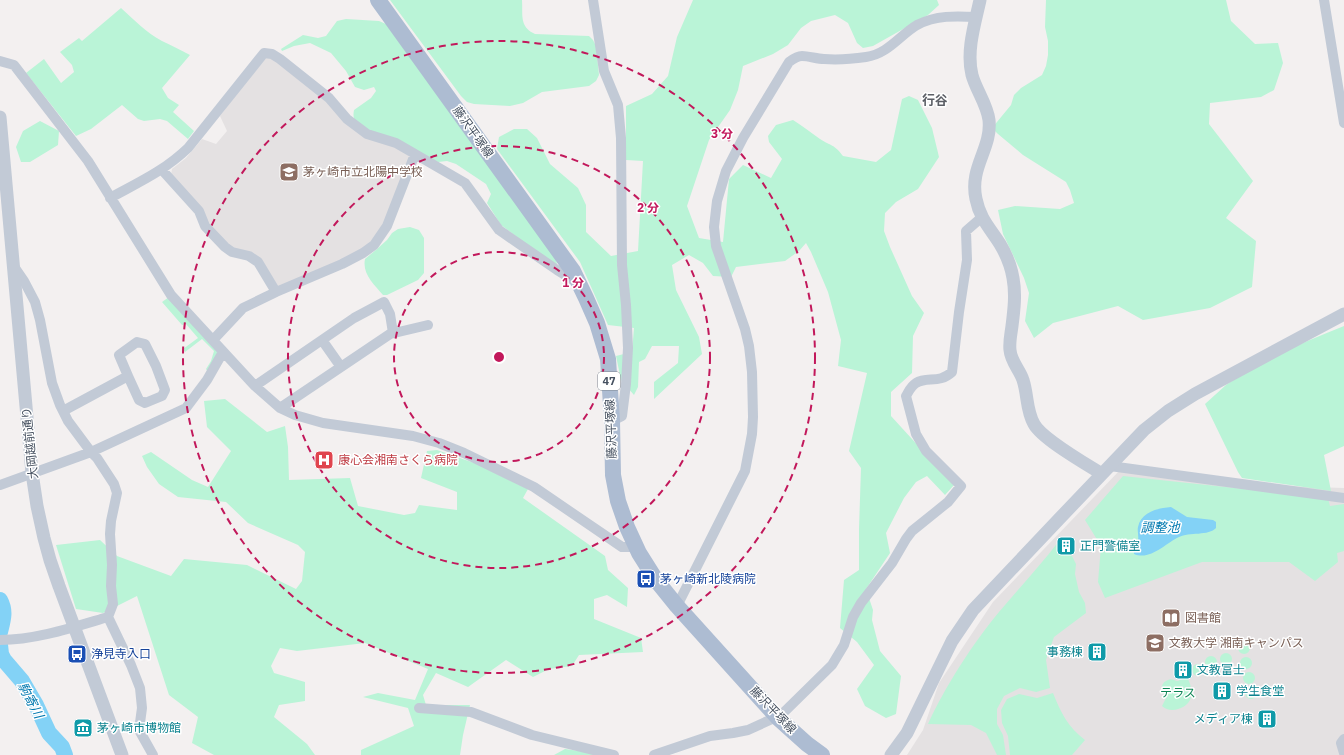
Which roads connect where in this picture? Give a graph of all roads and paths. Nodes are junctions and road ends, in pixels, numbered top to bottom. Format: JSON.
{"nodes":[{"id":1,"x":378,"y":0,"type":"edge"},
{"id":2,"x":593,"y":0,"type":"edge"},
{"id":3,"x":980,"y":0,"type":"edge"},
{"id":4,"x":1324,"y":0,"type":"edge"},
{"id":5,"x":977,"y":17,"type":"junction"},
{"id":6,"x":0,"y":61,"type":"edge"},
{"id":7,"x":0,"y":116,"type":"edge"},
{"id":8,"x":1344,"y":123,"type":"edge"},
{"id":9,"x":415,"y":154,"type":"junction"},
{"id":10,"x":162,"y":170,"type":"junction"},
{"id":11,"x":110,"y":198,"type":"junction"},
{"id":12,"x":981,"y":218,"type":"junction"},
{"id":13,"x":13,"y":265,"type":"junction"},
{"id":14,"x":580,"y":284,"type":"junction"},
{"id":15,"x":276,"y":292,"type":"junction"},
{"id":16,"x":1344,"y":314,"type":"edge"},
{"id":17,"x":428,"y":325,"type":"dead end"},
{"id":18,"x":393,"y":332,"type":"junction"},
{"id":19,"x":213,"y":340,"type":"junction"},
{"id":20,"x":322,"y":340,"type":"junction"},
{"id":21,"x":223,"y":352,"type":"junction"},
{"id":22,"x":341,"y":367,"type":"junction"},
{"id":23,"x":128,"y":376,"type":"junction"},
{"id":24,"x":255,"y":386,"type":"junction"},
{"id":25,"x":280,"y":408,"type":"junction"},
{"id":26,"x":63,"y":411,"type":"junction"},
{"id":27,"x":612,"y":421,"type":"junction"},
{"id":28,"x":91,"y":452,"type":"junction"},
{"id":29,"x":1106,"y":470,"type":"junction"},
{"id":30,"x":32,"y":474,"type":"junction"},
{"id":31,"x":0,"y":485,"type":"edge"},
{"id":32,"x":1344,"y":498,"type":"edge"},
{"id":33,"x":636,"y":547,"type":"junction"},
{"id":34,"x":677,"y":606,"type":"junction"},
{"id":35,"x":108,"y":617,"type":"junction"},
{"id":36,"x":74,"y":627,"type":"junction"},
{"id":37,"x":1,"y":640,"type":"edge"},
{"id":38,"x":419,"y":708,"type":"dead end"},
{"id":39,"x":778,"y":718,"type":"junction"},
{"id":40,"x":1344,"y":739,"type":"edge"},
{"id":41,"x":1344,"y":753,"type":"edge"},
{"id":42,"x":122,"y":755,"type":"edge"},
{"id":43,"x":153,"y":755,"type":"edge"},
{"id":44,"x":614,"y":755,"type":"edge"},
{"id":45,"x":654,"y":755,"type":"edge"},
{"id":46,"x":822,"y":755,"type":"edge"},
{"id":47,"x":891,"y":755,"type":"edge"}],
"edges":[{"from":1,"to":14,"type":"main road","name":"藤沢平塚線","number":"47"},
{"from":2,"to":27,"type":"street"},
{"from":3,"to":5,"type":"street"},
{"from":4,"to":8,"type":"street"},
{"from":5,"to":12,"type":"street"},
{"from":5,"to":34,"type":"street"},
{"from":6,"to":11,"type":"street"},
{"from":7,"to":13,"type":"street","name":"大岡越前通り"},
{"from":9,"to":10,"type":"street"},
{"from":9,"to":14,"type":"street"},
{"from":9,"to":15,"type":"street"},
{"from":10,"to":11,"type":"street"},
{"from":10,"to":15,"type":"street"},
{"from":11,"to":19,"type":"street"},
{"from":12,"to":29,"type":"street"},
{"from":12,"to":39,"type":"street"},
{"from":13,"to":26,"type":"street"},
{"from":13,"to":30,"type":"street","name":"大岡越前通り"},
{"from":14,"to":27,"type":"main road","name":"藤沢平塚線","number":"47"},
{"from":15,"to":19,"type":"street"},
{"from":16,"to":29,"type":"street"},
{"from":17,"to":18,"type":"street"},
{"from":18,"to":20,"type":"street"},
{"from":18,"to":22,"type":"street"},
{"from":19,"to":21,"type":"street"},
{"from":20,"to":22,"type":"street"},
{"from":20,"to":24,"type":"street"},
{"from":21,"to":24,"type":"street"},
{"from":21,"to":28,"type":"street"},
{"from":22,"to":25,"type":"street"},
{"from":23,"to":23,"type":"street"},
{"from":23,"to":26,"type":"street"},
{"from":24,"to":25,"type":"street"},
{"from":25,"to":33,"type":"street"},
{"from":26,"to":28,"type":"street"},
{"from":27,"to":33,"type":"main road","name":"藤沢平塚線","number":"47"},
{"from":28,"to":30,"type":"street"},
{"from":28,"to":35,"type":"street"},
{"from":29,"to":32,"type":"street"},
{"from":29,"to":47,"type":"street"},
{"from":30,"to":31,"type":"street"},
{"from":30,"to":36,"type":"street","name":"大岡越前通り"},
{"from":33,"to":34,"type":"main road","name":"藤沢平塚線","number":"47"},
{"from":34,"to":39,"type":"main road","name":"藤沢平塚線","number":"47"},
{"from":35,"to":36,"type":"street"},
{"from":35,"to":43,"type":"street"},
{"from":36,"to":37,"type":"street"},
{"from":36,"to":42,"type":"street","name":"大岡越前通り"},
{"from":38,"to":44,"type":"street"},
{"from":39,"to":45,"type":"street"},
{"from":39,"to":46,"type":"main road","name":"藤沢平塚線","number":"47"},
{"from":40,"to":41,"type":"street"}]}
